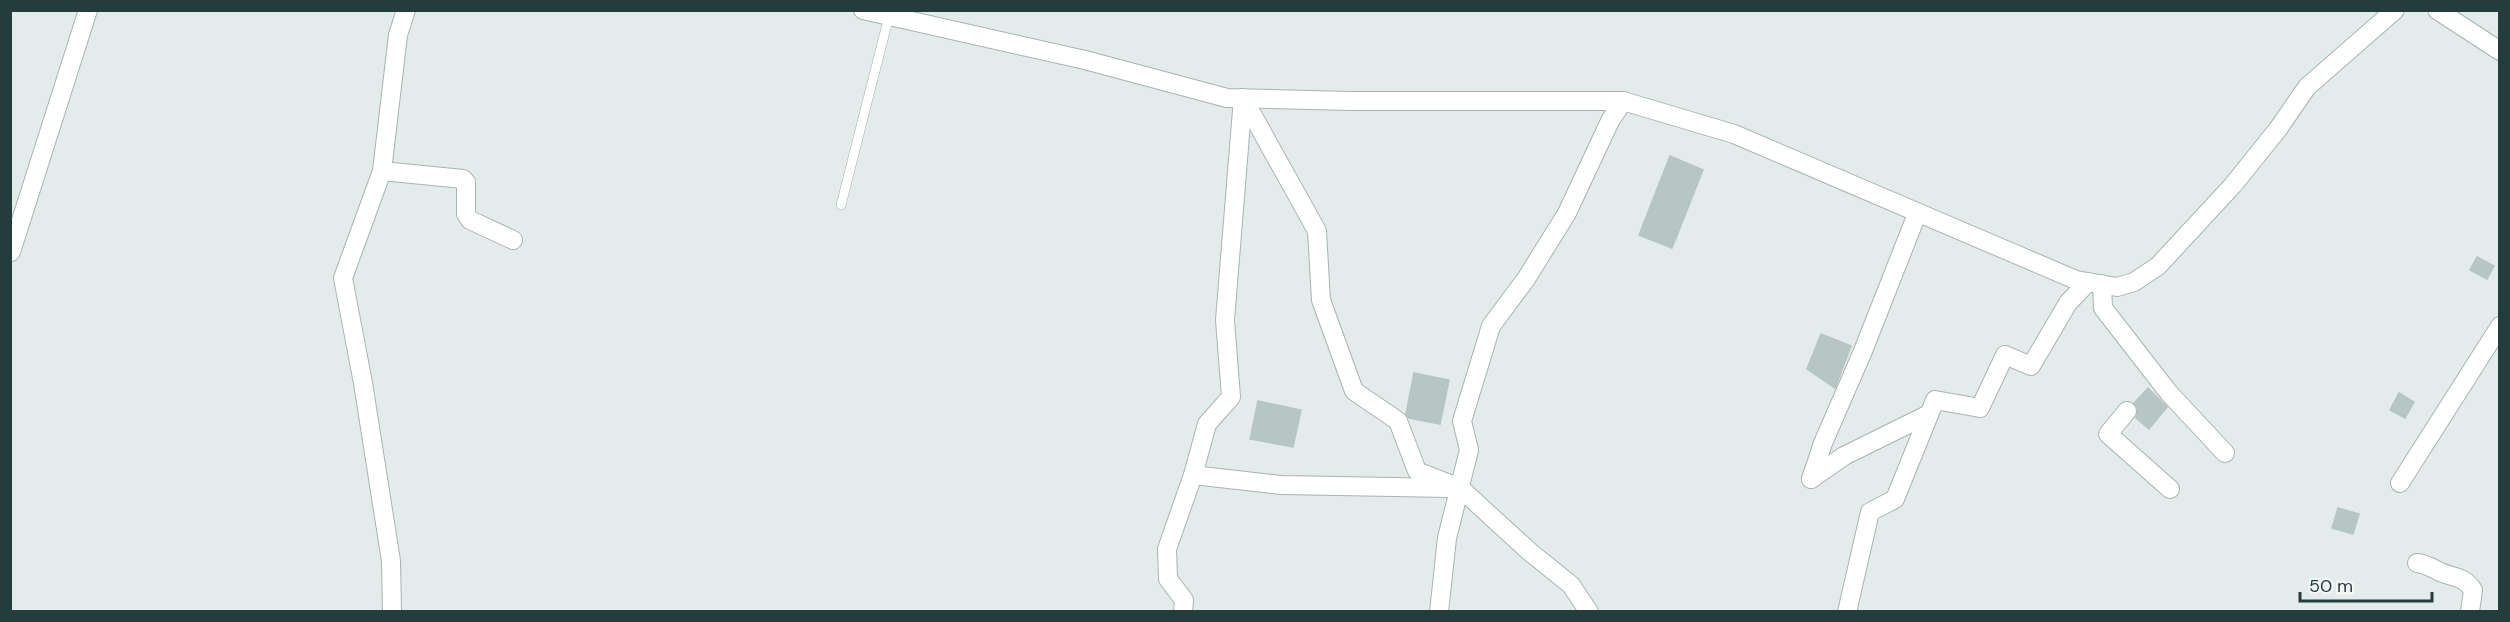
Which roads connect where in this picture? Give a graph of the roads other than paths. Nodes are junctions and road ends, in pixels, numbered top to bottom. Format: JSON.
{"nodes":[{"id":1,"x":88,"y":10,"type":"edge"},
{"id":2,"x":406,"y":10,"type":"edge"},
{"id":3,"x":862,"y":10,"type":"edge"},
{"id":4,"x":2395,"y":10,"type":"edge"},
{"id":5,"x":2437,"y":10,"type":"edge"},
{"id":6,"x":889,"y":16,"type":"junction"},
{"id":7,"x":2499,"y":51,"type":"edge"},
{"id":8,"x":1243,"y":99,"type":"junction"},
{"id":9,"x":1623,"y":101,"type":"junction"},
{"id":10,"x":382,"y":171,"type":"junction"},
{"id":11,"x":841,"y":205,"type":"dead end"},
{"id":12,"x":1917,"y":214,"type":"junction"},
{"id":13,"x":513,"y":240,"type":"dead end"},
{"id":14,"x":11,"y":252,"type":"edge"},
{"id":15,"x":2095,"y":283,"type":"junction"},
{"id":16,"x":2499,"y":328,"type":"edge"},
{"id":17,"x":2127,"y":411,"type":"dead end"},
{"id":18,"x":1929,"y":414,"type":"junction"},
{"id":19,"x":2225,"y":453,"type":"dead end"},
{"id":20,"x":1193,"y":475,"type":"junction"},
{"id":21,"x":2400,"y":483,"type":"dead end"},
{"id":22,"x":1460,"y":488,"type":"junction"},
{"id":23,"x":2170,"y":489,"type":"dead end"},
{"id":24,"x":2417,"y":563,"type":"dead end"},
{"id":25,"x":392,"y":612,"type":"edge"},
{"id":26,"x":1183,"y":612,"type":"edge"},
{"id":27,"x":1439,"y":612,"type":"edge"},
{"id":28,"x":1589,"y":612,"type":"edge"},
{"id":29,"x":1847,"y":612,"type":"edge"},
{"id":30,"x":2469,"y":612,"type":"edge"}],
"edges":[{"from":1,"to":14,"type":"street"},
{"from":2,"to":10,"type":"street"},
{"from":3,"to":6,"type":"street"},
{"from":4,"to":15,"type":"street"},
{"from":5,"to":7,"type":"street"},
{"from":6,"to":8,"type":"street"},
{"from":6,"to":11,"type":"lane"},
{"from":8,"to":9,"type":"street"},
{"from":8,"to":20,"type":"street"},
{"from":8,"to":22,"type":"street"},
{"from":9,"to":12,"type":"street"},
{"from":9,"to":22,"type":"street"},
{"from":10,"to":13,"type":"street"},
{"from":10,"to":25,"type":"street"},
{"from":12,"to":15,"type":"street"},
{"from":12,"to":18,"type":"street"},
{"from":15,"to":18,"type":"street"},
{"from":15,"to":19,"type":"street"},
{"from":16,"to":21,"type":"street"},
{"from":17,"to":23,"type":"street"},
{"from":18,"to":29,"type":"street"},
{"from":20,"to":22,"type":"street"},
{"from":20,"to":26,"type":"street"},
{"from":22,"to":27,"type":"street"},
{"from":22,"to":28,"type":"street"},
{"from":24,"to":30,"type":"street"}]}
